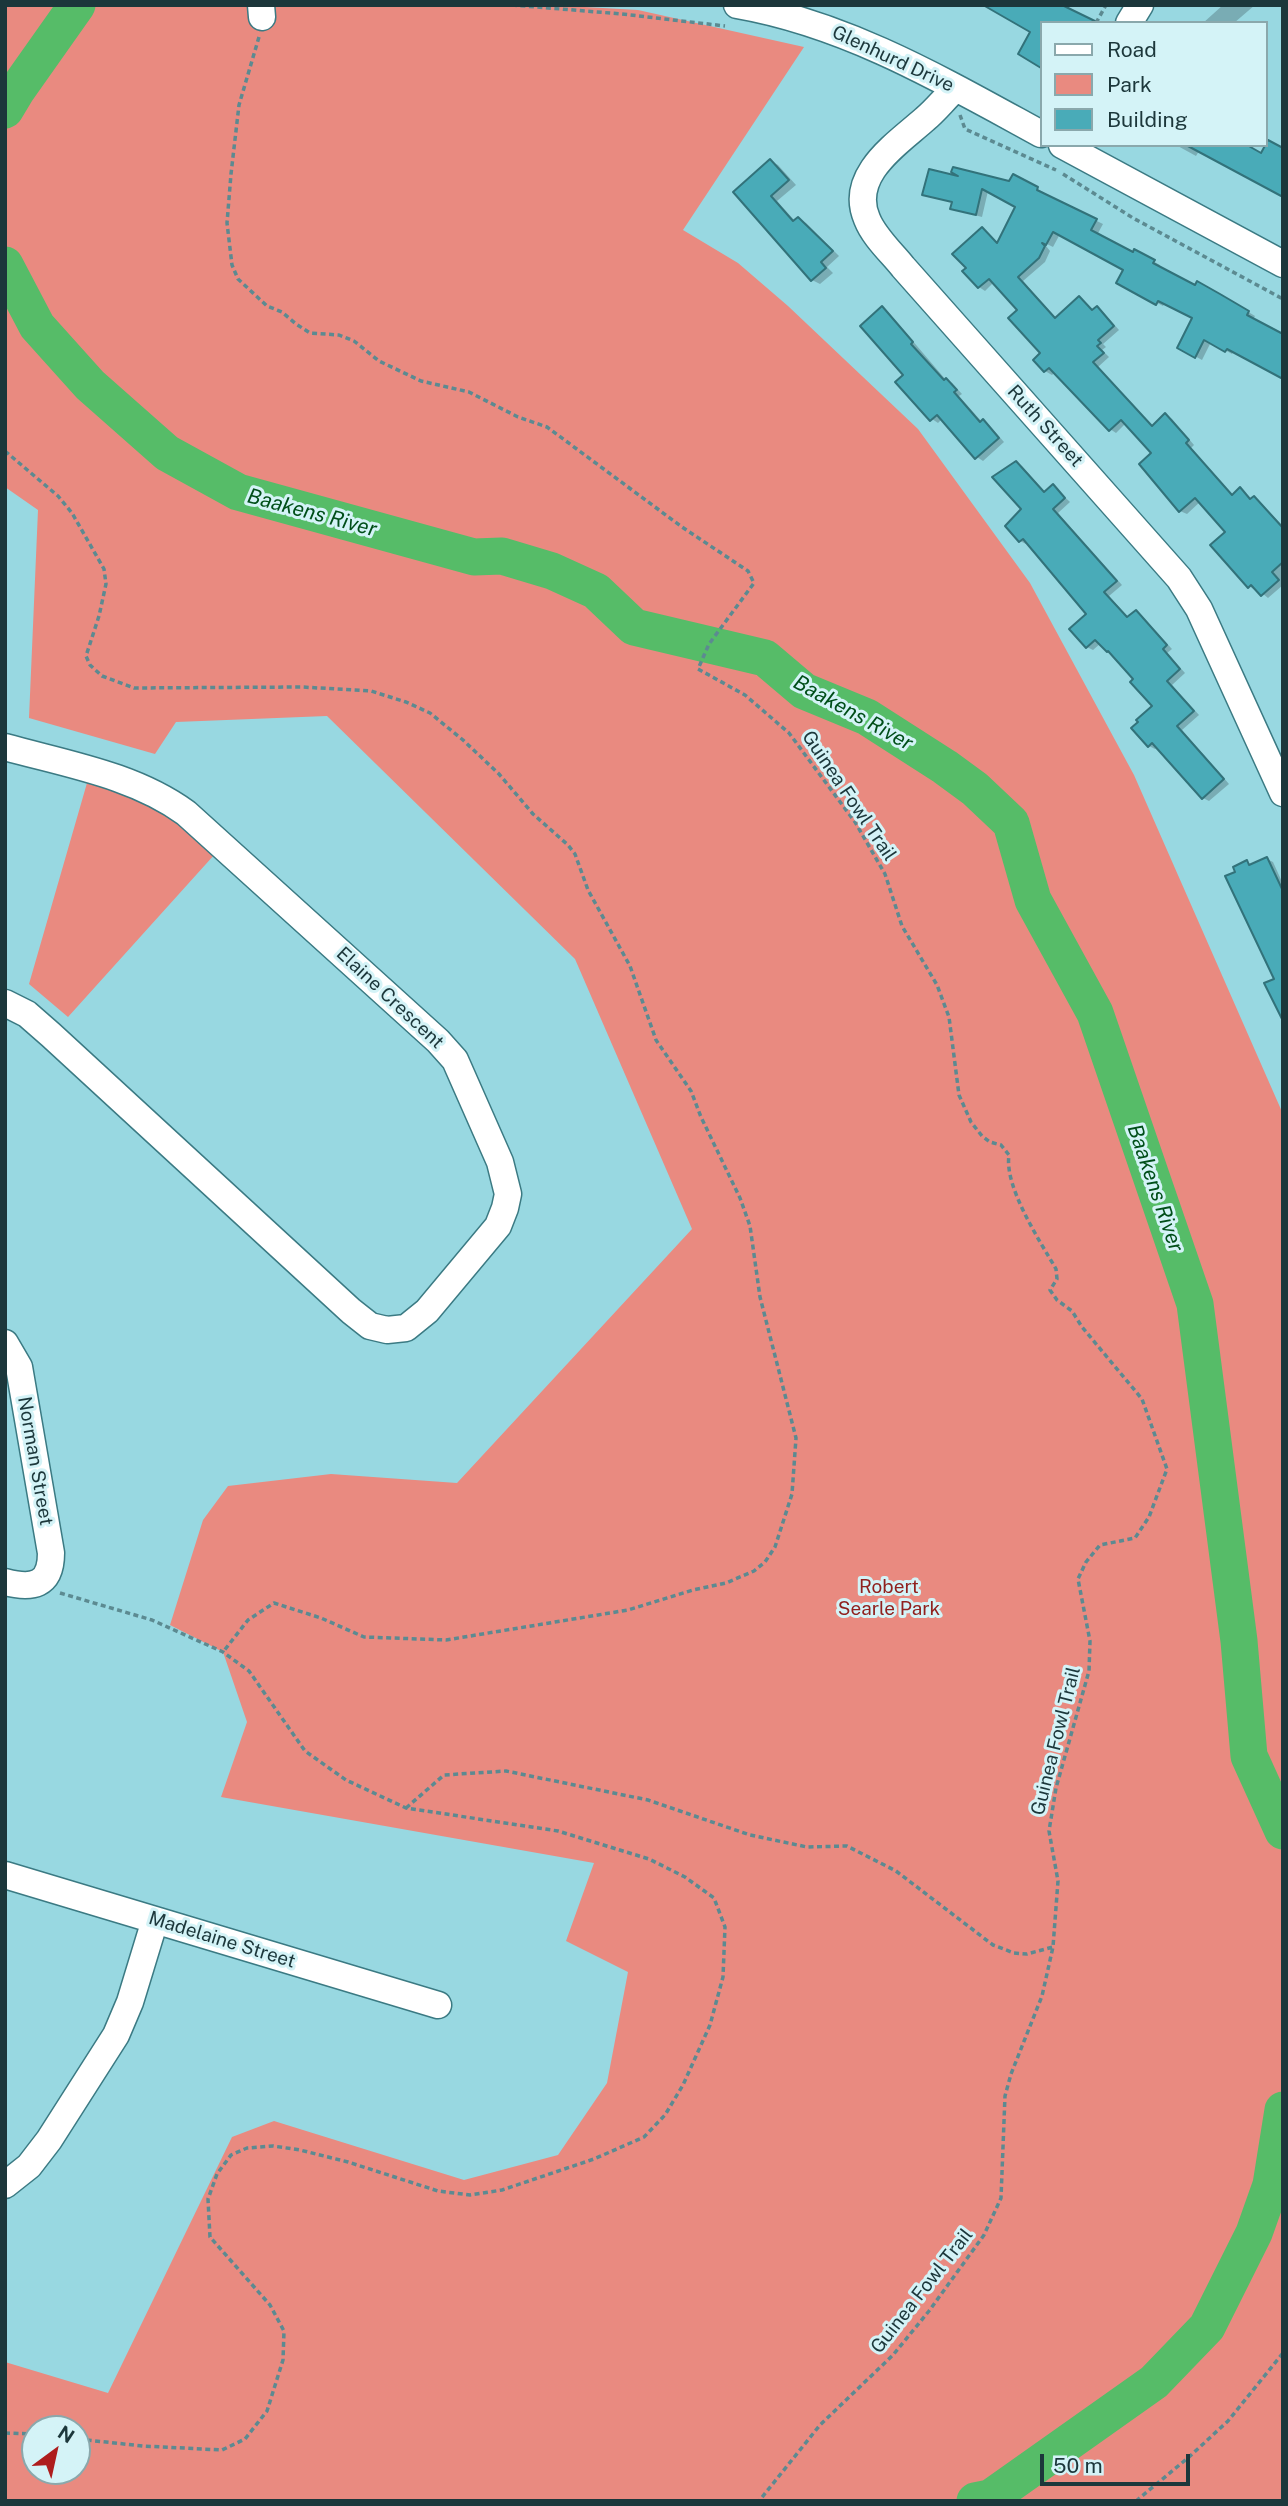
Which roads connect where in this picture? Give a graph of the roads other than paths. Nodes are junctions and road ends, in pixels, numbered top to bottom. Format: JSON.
{"nodes":[{"id":1,"x":737,"y":5,"type":"edge"},
{"id":2,"x":1140,"y":5,"type":"edge"},
{"id":3,"x":1130,"y":21,"type":"edge"},
{"id":4,"x":956,"y":88,"type":"junction"},
{"id":5,"x":1040,"y":133,"type":"edge"},
{"id":6,"x":1066,"y":147,"type":"edge"},
{"id":7,"x":1283,"y":264,"type":"edge"},
{"id":8,"x":5,"y":747,"type":"edge"},
{"id":9,"x":1281,"y":781,"type":"edge"},
{"id":10,"x":5,"y":1003,"type":"edge"},
{"id":11,"x":5,"y":1343,"type":"edge"},
{"id":12,"x":5,"y":1582,"type":"edge"},
{"id":13,"x":5,"y":1875,"type":"edge"},
{"id":14,"x":155,"y":1920,"type":"junction"},
{"id":15,"x":438,"y":2005,"type":"dead end"},
{"id":16,"x":5,"y":2185,"type":"edge"}],
"edges":[{"from":1,"to":4,"type":"street","name":"Glenhurd Drive"},
{"from":2,"to":3,"type":"street"},
{"from":4,"to":5,"type":"street","name":"Glenhurd Drive"},
{"from":4,"to":9,"type":"street","name":"Ruth Street"},
{"from":6,"to":7,"type":"street"},
{"from":8,"to":10,"type":"street","name":"Elaine Crescent"},
{"from":11,"to":12,"type":"street","name":"Norman Street"},
{"from":13,"to":14,"type":"street","name":"Madelaine Street"},
{"from":14,"to":15,"type":"street","name":"Madelaine Street"},
{"from":14,"to":16,"type":"street"}]}
